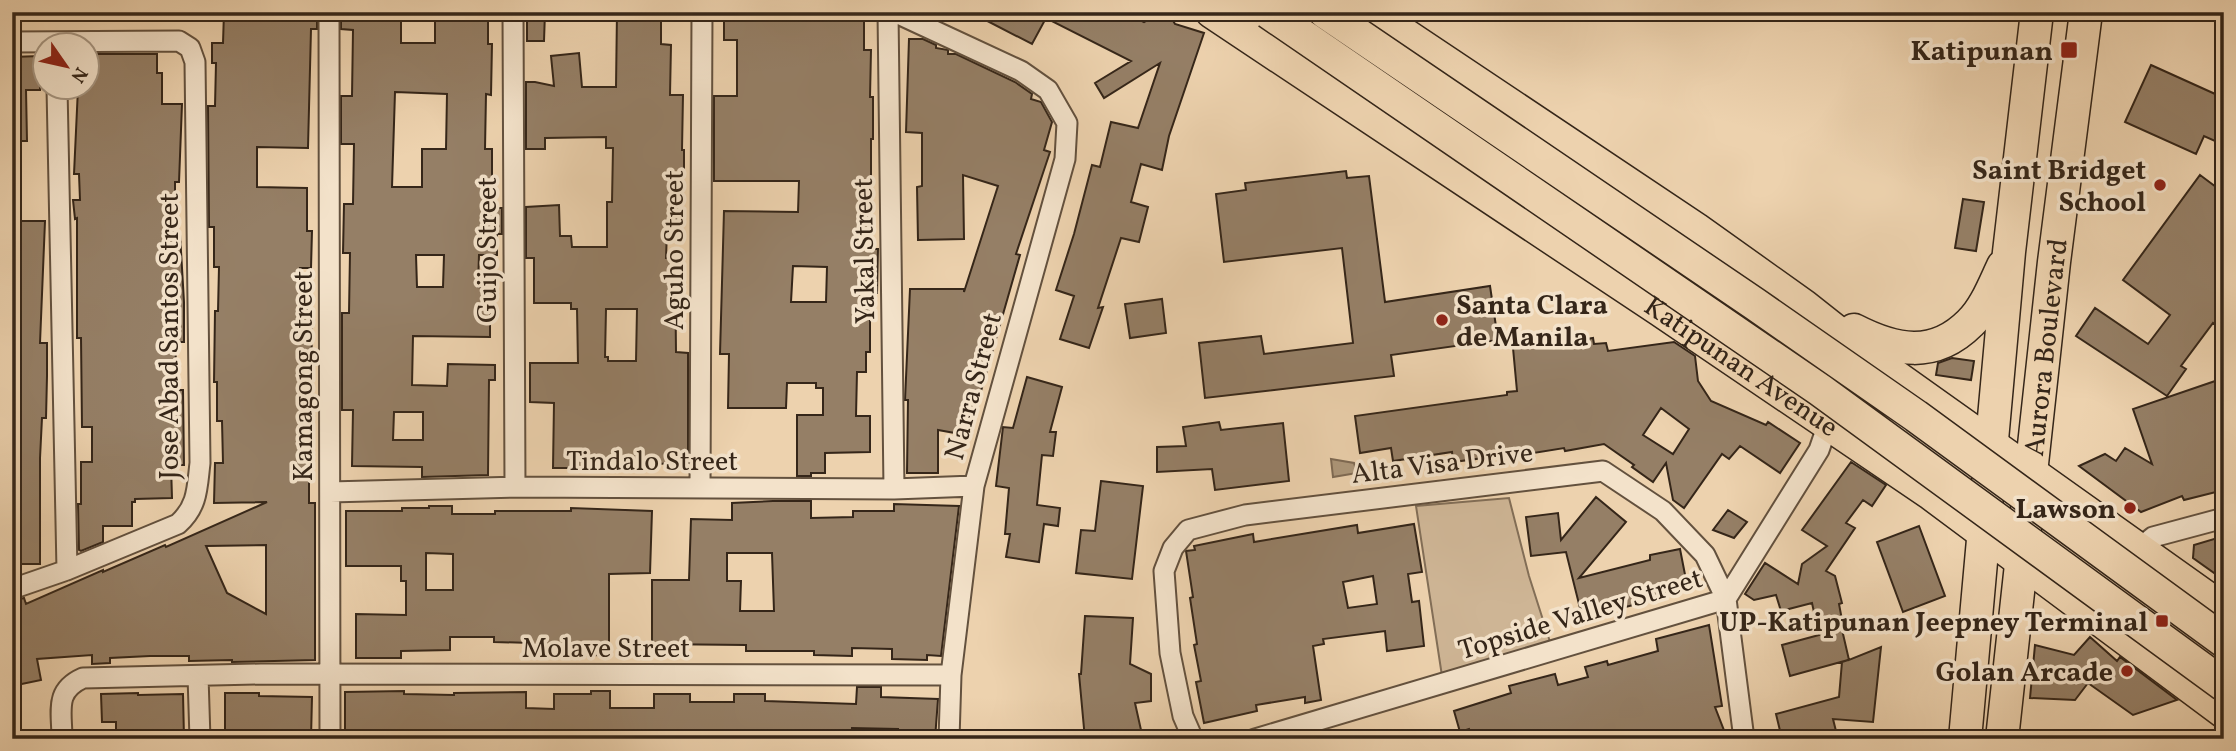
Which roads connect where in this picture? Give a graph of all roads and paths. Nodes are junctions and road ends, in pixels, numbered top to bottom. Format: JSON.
{"nodes":[{"id":1,"x":329,"y":12,"type":"edge"},
{"id":2,"x":513,"y":12,"type":"edge"},
{"id":3,"x":702,"y":12,"type":"edge"},
{"id":4,"x":888,"y":12,"type":"edge"},
{"id":5,"x":894,"y":12,"type":"edge"},
{"id":6,"x":1212,"y":12,"type":"edge"},
{"id":7,"x":1268,"y":12,"type":"edge"},
{"id":8,"x":1325,"y":12,"type":"edge"},
{"id":9,"x":1371,"y":12,"type":"edge"},
{"id":10,"x":2036,"y":12,"type":"edge"},
{"id":11,"x":2086,"y":12,"type":"edge"},
{"id":12,"x":12,"y":42,"type":"edge"},
{"id":13,"x":32,"y":43,"type":"edge"},
{"id":14,"x":102,"y":43,"type":"edge"},
{"id":15,"x":57,"y":102,"type":"edge"},
{"id":16,"x":1696,"y":229,"type":"junction"},
{"id":17,"x":2009,"y":252,"type":"junction"},
{"id":18,"x":1743,"y":262,"type":"junction"},
{"id":19,"x":1804,"y":306,"type":"junction"},
{"id":20,"x":1660,"y":310,"type":"junction"},
{"id":21,"x":1705,"y":340,"type":"junction"},
{"id":22,"x":1871,"y":359,"type":"junction"},
{"id":23,"x":2040,"y":392,"type":"junction"},
{"id":24,"x":1828,"y":424,"type":"junction"},
{"id":25,"x":1993,"y":446,"type":"junction"},
{"id":26,"x":2032,"y":474,"type":"junction"},
{"id":27,"x":974,"y":486,"type":"junction"},
{"id":28,"x":515,"y":487,"type":"junction"},
{"id":29,"x":700,"y":488,"type":"junction"},
{"id":30,"x":894,"y":489,"type":"junction"},
{"id":31,"x":330,"y":492,"type":"junction"},
{"id":32,"x":1930,"y":494,"type":"junction"},
{"id":33,"x":2092,"y":517,"type":"junction"},
{"id":34,"x":2224,"y":518,"type":"edge"},
{"id":35,"x":1983,"y":531,"type":"junction"},
{"id":36,"x":2137,"y":550,"type":"junction"},
{"id":37,"x":2022,"y":561,"type":"junction"},
{"id":38,"x":67,"y":570,"type":"junction"},
{"id":39,"x":1979,"y":580,"type":"junction"},
{"id":40,"x":12,"y":589,"type":"edge"},
{"id":41,"x":1726,"y":599,"type":"junction"},
{"id":42,"x":2217,"y":606,"type":"edge"},
{"id":43,"x":2224,"y":641,"type":"edge"},
{"id":44,"x":2163,"y":666,"type":"junction"},
{"id":45,"x":331,"y":674,"type":"junction"},
{"id":46,"x":951,"y":675,"type":"junction"},
{"id":47,"x":198,"y":676,"type":"junction"},
{"id":48,"x":2224,"y":685,"type":"edge"},
{"id":49,"x":2224,"y":712,"type":"edge"},
{"id":50,"x":62,"y":739,"type":"edge"},
{"id":51,"x":200,"y":739,"type":"edge"},
{"id":52,"x":330,"y":739,"type":"edge"},
{"id":53,"x":948,"y":739,"type":"edge"},
{"id":54,"x":1192,"y":739,"type":"edge"},
{"id":55,"x":1255,"y":739,"type":"edge"},
{"id":56,"x":1744,"y":739,"type":"edge"},
{"id":57,"x":1965,"y":739,"type":"edge"},
{"id":58,"x":2002,"y":739,"type":"edge"}],
"edges":[{"from":1,"to":31,"type":"street","name":"Kamagong Street"},
{"from":2,"to":28,"type":"street","name":"Guijo Street"},
{"from":3,"to":29,"type":"street","name":"Aguho Street"},
{"from":4,"to":30,"type":"street","name":"Yakal Street"},
{"from":5,"to":27,"type":"street","name":"Narra Street"},
{"from":6,"to":20,"type":"main road","name":"Katipunan Avenue"},
{"from":7,"to":48,"type":"main road","name":"Katipunan Avenue","bridge":true},
{"from":8,"to":43,"type":"main road","name":"Katipunan Avenue","bridge":true},
{"from":9,"to":16,"type":"main road"},
{"from":10,"to":17,"type":"main road","name":"Aurora Boulevard"},
{"from":11,"to":23,"type":"main road","name":"Aurora Boulevard"},
{"from":12,"to":13,"type":"street"},
{"from":14,"to":38,"type":"street","name":"Jose Abad Santos Street"},
{"from":15,"to":38,"type":"street"},
{"from":16,"to":18,"type":"main road"},
{"from":16,"to":20,"type":"main road"},
{"from":17,"to":19,"type":"main road"},
{"from":17,"to":25,"type":"main road","name":"Aurora Boulevard"},
{"from":18,"to":19,"type":"main road"},
{"from":18,"to":21,"type":"main road"},
{"from":19,"to":22,"type":"main road"},
{"from":20,"to":21,"type":"main road","name":"Katipunan Avenue"},
{"from":21,"to":24,"type":"main road","name":"Katipunan Avenue"},
{"from":22,"to":24,"type":"main road"},
{"from":22,"to":25,"type":"main road"},
{"from":23,"to":26,"type":"main road","name":"Aurora Boulevard"},
{"from":23,"to":33,"type":"main road"},
{"from":24,"to":32,"type":"main road","name":"Katipunan Avenue"},
{"from":24,"to":41,"type":"street","name":"Topside Valley Street"},
{"from":25,"to":26,"type":"main road"},
{"from":25,"to":35,"type":"main road","name":"Aurora Boulevard"},
{"from":26,"to":33,"type":"main road"},
{"from":26,"to":37,"type":"main road","name":"Aurora Boulevard"},
{"from":27,"to":30,"type":"street","name":"Tindalo Street"},
{"from":27,"to":46,"type":"street","name":"Narra Street"},
{"from":28,"to":29,"type":"street","name":"Tindalo Street"},
{"from":28,"to":31,"type":"street","name":"Tindalo Street"},
{"from":29,"to":30,"type":"street","name":"Tindalo Street"},
{"from":31,"to":45,"type":"street","name":"Kamagong Street"},
{"from":32,"to":35,"type":"main road","name":"Katipunan Avenue"},
{"from":32,"to":39,"type":"main road"},
{"from":33,"to":36,"type":"main road"},
{"from":34,"to":36,"type":"street"},
{"from":35,"to":37,"type":"main road","name":"Katipunan Avenue"},
{"from":35,"to":39,"type":"main road","name":"Aurora Boulevard"},
{"from":36,"to":42,"type":"main road"},
{"from":37,"to":44,"type":"main road","name":"Katipunan Avenue"},
{"from":37,"to":58,"type":"main road","name":"Aurora Boulevard"},
{"from":38,"to":40,"type":"street","name":"Jose Abad Santos Street"},
{"from":39,"to":57,"type":"main road","name":"Aurora Boulevard"},
{"from":41,"to":54,"type":"street","name":"Alta Visa Drive"},
{"from":41,"to":55,"type":"street","name":"Topside Valley Street"},
{"from":41,"to":56,"type":"street","name":"Alta Visa Drive"},
{"from":42,"to":44,"type":"main road"},
{"from":44,"to":49,"type":"main road","name":"Katipunan Avenue"},
{"from":45,"to":46,"type":"street","name":"Molave Street"},
{"from":45,"to":47,"type":"street","name":"Molave Street"},
{"from":45,"to":52,"type":"street","name":"Kamagong Street"},
{"from":46,"to":53,"type":"street","name":"Narra Street"},
{"from":47,"to":50,"type":"street","name":"Molave Street"},
{"from":47,"to":51,"type":"street"}]}
